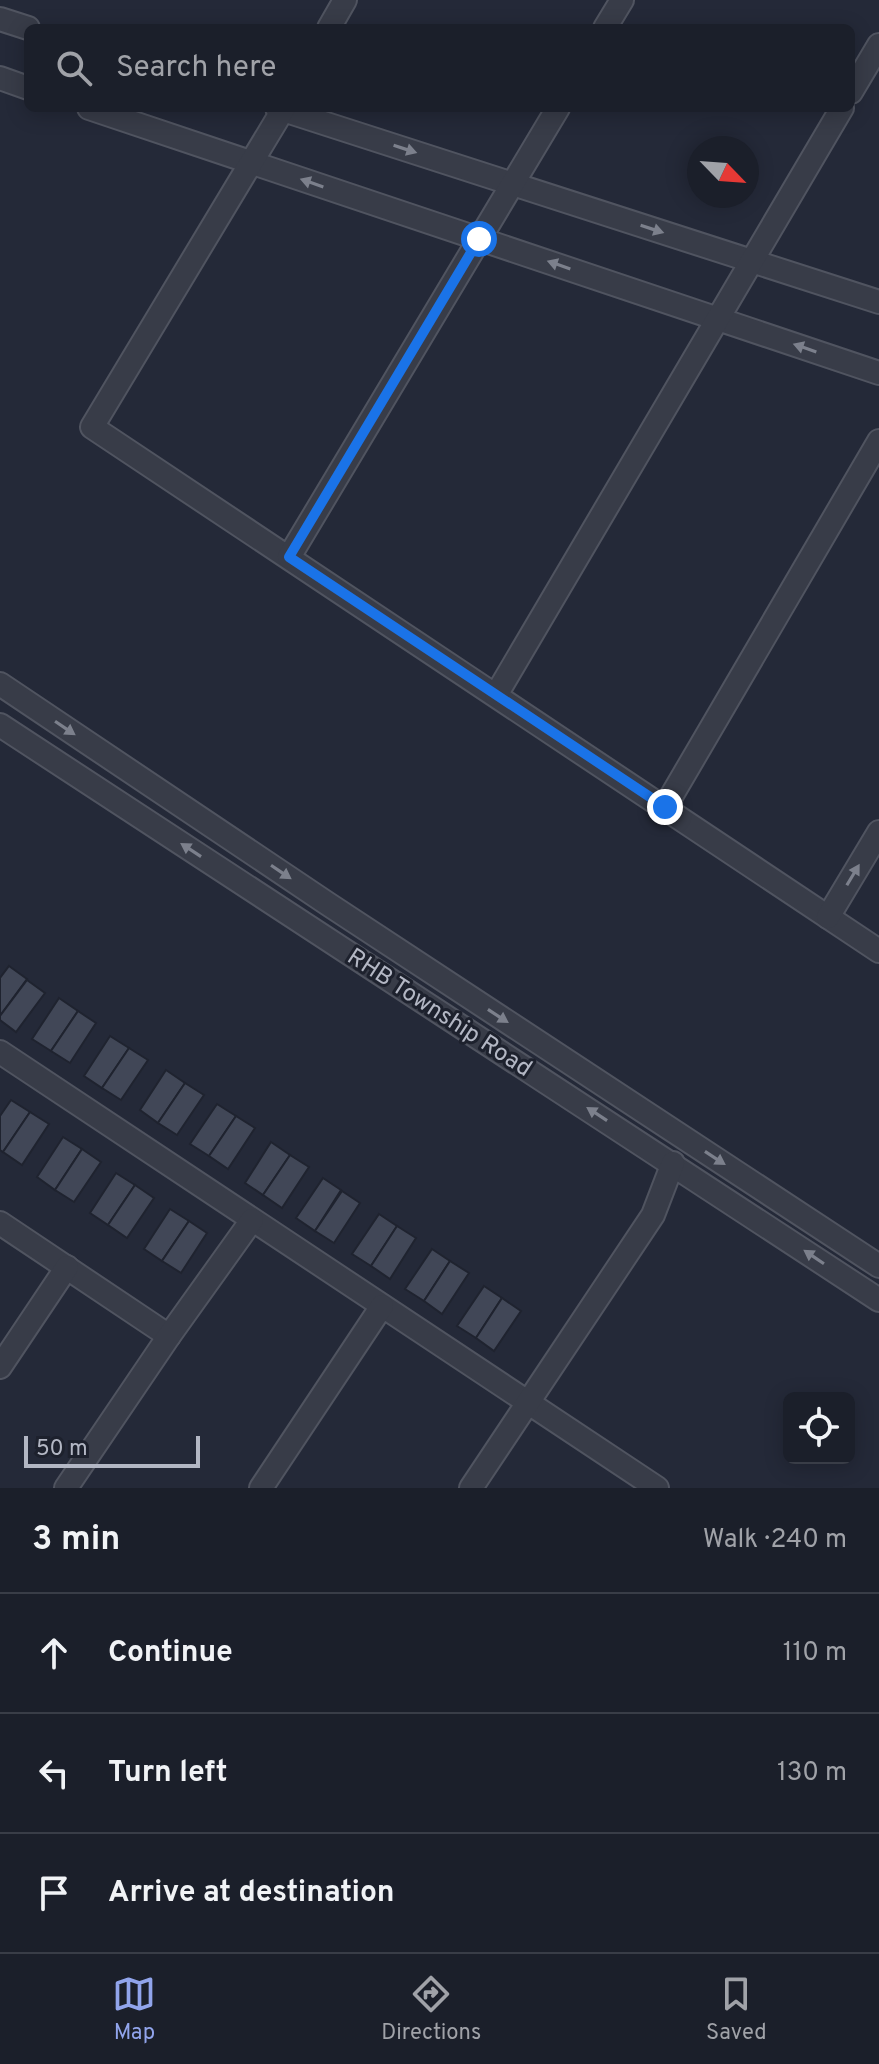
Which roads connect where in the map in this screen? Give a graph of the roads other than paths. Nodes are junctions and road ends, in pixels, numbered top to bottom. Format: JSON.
{"nodes":[{"id":1,"x":345,"y":0,"type":"edge"},
{"id":2,"x":622,"y":0,"type":"edge"},
{"id":3,"x":0,"y":19,"type":"edge"},
{"id":4,"x":331,"y":24,"type":"edge"},
{"id":5,"x":607,"y":24,"type":"edge"},
{"id":6,"x":24,"y":27,"type":"edge"},
{"id":7,"x":879,"y":45,"type":"edge"},
{"id":8,"x":0,"y":78,"type":"edge"},
{"id":9,"x":855,"y":85,"type":"edge"},
{"id":10,"x":24,"y":87,"type":"edge"},
{"id":11,"x":101,"y":112,"type":"edge"},
{"id":12,"x":280,"y":112,"type":"edge"},
{"id":13,"x":291,"y":112,"type":"edge"},
{"id":14,"x":556,"y":112,"type":"edge"},
{"id":15,"x":840,"y":112,"type":"edge"},
{"id":16,"x":251,"y":163,"type":"junction"},
{"id":17,"x":512,"y":184,"type":"junction"},
{"id":18,"x":479,"y":239,"type":"junction"},
{"id":19,"x":752,"y":261,"type":"junction"},
{"id":20,"x":879,"y":302,"type":"edge"},
{"id":21,"x":717,"y":319,"type":"junction"},
{"id":22,"x":879,"y":373,"type":"edge"},
{"id":23,"x":879,"y":441,"type":"edge"},
{"id":24,"x":289,"y":557,"type":"junction"},
{"id":25,"x":0,"y":684,"type":"edge"},
{"id":26,"x":496,"y":695,"type":"junction"},
{"id":27,"x":0,"y":725,"type":"edge"},
{"id":28,"x":665,"y":807,"type":"junction"},
{"id":29,"x":879,"y":832,"type":"edge"},
{"id":30,"x":828,"y":917,"type":"junction"},
{"id":31,"x":879,"y":951,"type":"edge"},
{"id":32,"x":0,"y":1052,"type":"edge"},
{"id":33,"x":673,"y":1163,"type":"junction"},
{"id":34,"x":252,"y":1220,"type":"junction"},
{"id":35,"x":0,"y":1223,"type":"edge"},
{"id":36,"x":879,"y":1266,"type":"edge"},
{"id":37,"x":67,"y":1267,"type":"junction"},
{"id":38,"x":879,"y":1300,"type":"edge"},
{"id":39,"x":382,"y":1306,"type":"junction"},
{"id":40,"x":169,"y":1336,"type":"junction"},
{"id":41,"x":0,"y":1367,"type":"edge"},
{"id":42,"x":527,"y":1402,"type":"junction"},
{"id":43,"x":66,"y":1488,"type":"edge"},
{"id":44,"x":261,"y":1488,"type":"edge"},
{"id":45,"x":471,"y":1488,"type":"edge"},
{"id":46,"x":657,"y":1488,"type":"edge"}],
"edges":[{"from":1,"to":4,"type":"street"},
{"from":2,"to":5,"type":"street"},
{"from":3,"to":6,"type":"street"},
{"from":7,"to":9,"type":"street"},
{"from":8,"to":10,"type":"street"},
{"from":11,"to":16,"type":"street"},
{"from":12,"to":16,"type":"street"},
{"from":13,"to":17,"type":"street","one_way":true},
{"from":14,"to":17,"type":"street"},
{"from":15,"to":19,"type":"street"},
{"from":18,"to":16,"type":"street","one_way":true},
{"from":16,"to":24,"type":"street"},
{"from":17,"to":18,"type":"street"},
{"from":17,"to":19,"type":"street","one_way":true},
{"from":21,"to":18,"type":"street","one_way":true},
{"from":18,"to":24,"type":"street"},
{"from":19,"to":20,"type":"street"},
{"from":19,"to":21,"type":"street"},
{"from":22,"to":21,"type":"street","one_way":true},
{"from":21,"to":26,"type":"street"},
{"from":23,"to":28,"type":"street"},
{"from":24,"to":26,"type":"street"},
{"from":25,"to":36,"type":"street","one_way":true},
{"from":26,"to":28,"type":"street"},
{"from":33,"to":27,"type":"street","name":"RHB Township Road","one_way":true},
{"from":28,"to":30,"type":"street"},
{"from":30,"to":29,"type":"street","one_way":true},
{"from":30,"to":31,"type":"street"},
{"from":32,"to":34,"type":"street"},
{"from":38,"to":33,"type":"street","name":"RHB Township Road","one_way":true},
{"from":33,"to":42,"type":"street"},
{"from":34,"to":39,"type":"street"},
{"from":34,"to":40,"type":"street"},
{"from":35,"to":37,"type":"street"},
{"from":37,"to":40,"type":"street"},
{"from":37,"to":41,"type":"street"},
{"from":39,"to":42,"type":"street"},
{"from":39,"to":44,"type":"street"},
{"from":40,"to":43,"type":"street"},
{"from":42,"to":45,"type":"street"},
{"from":42,"to":46,"type":"street"}]}
